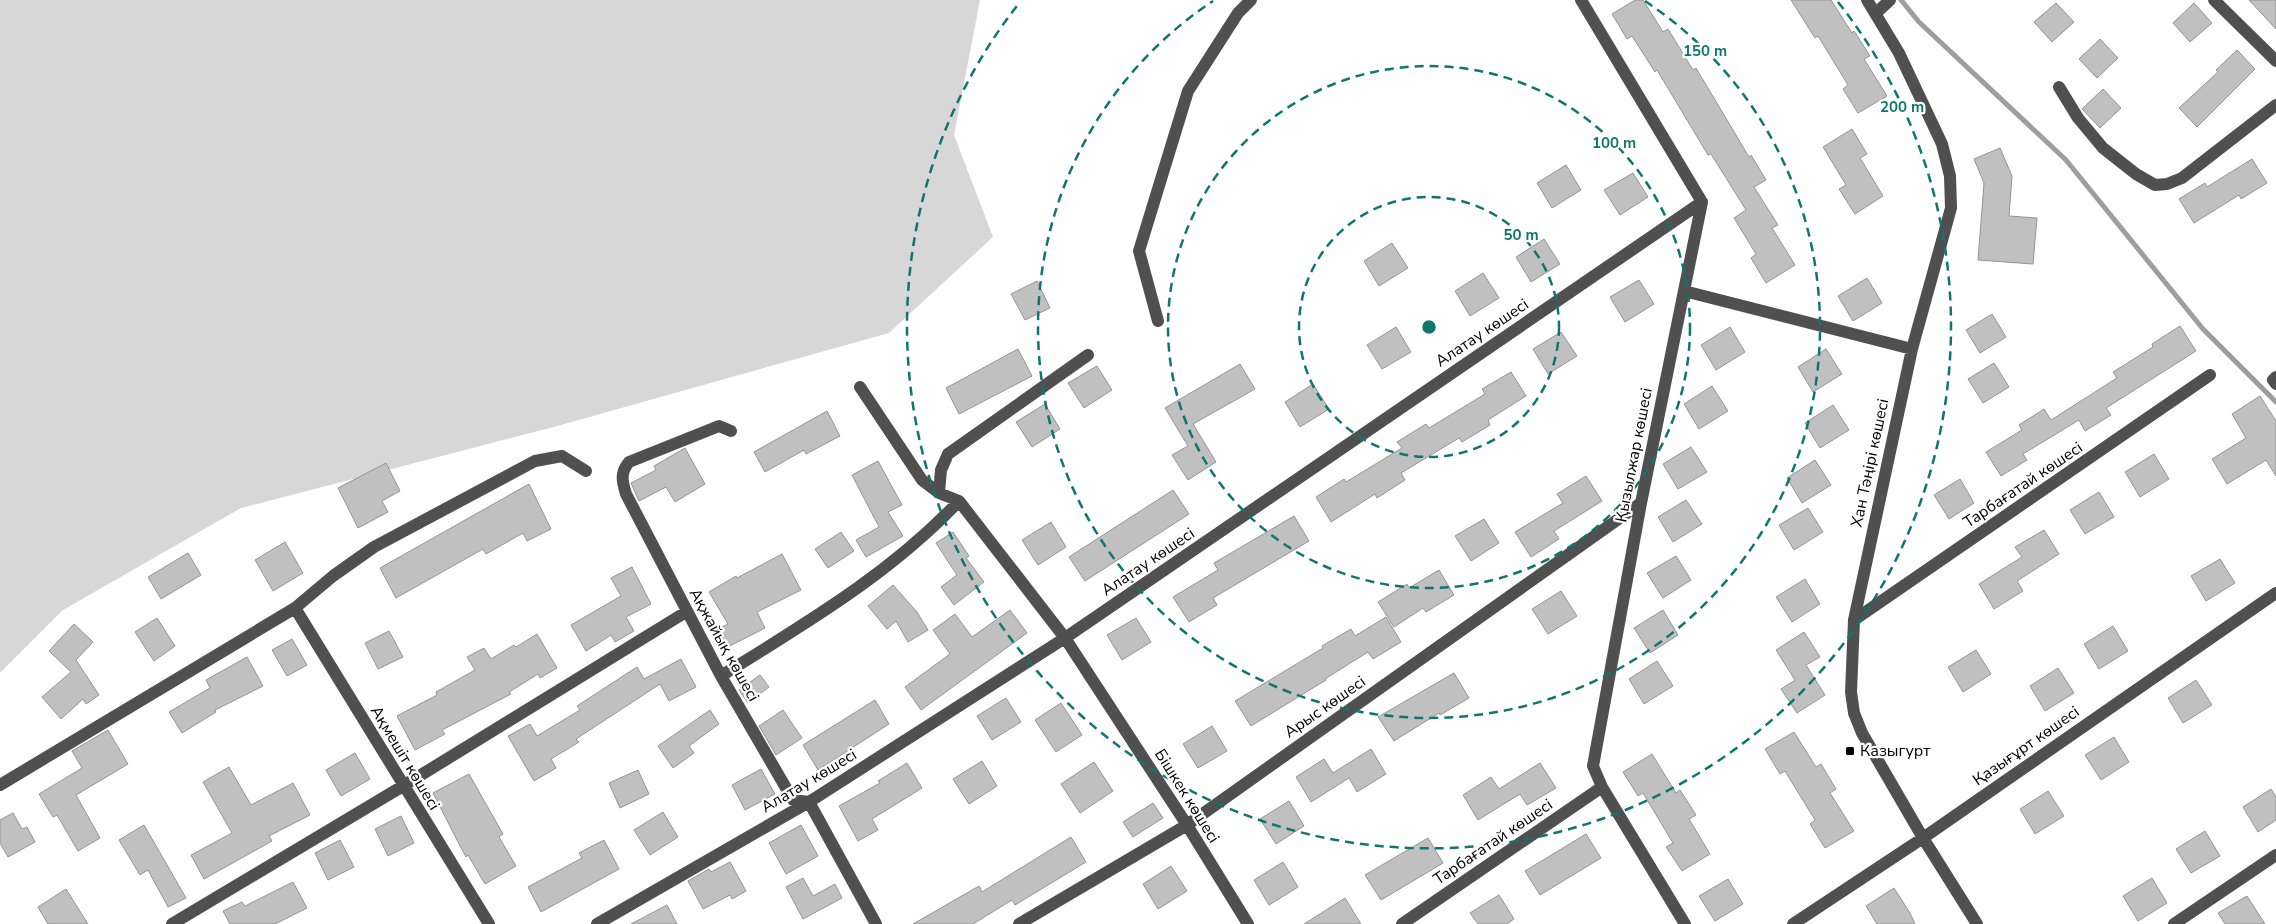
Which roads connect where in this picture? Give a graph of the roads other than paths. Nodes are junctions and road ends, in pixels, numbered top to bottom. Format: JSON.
{"nodes":[{"id":1,"x":1251,"y":0,"type":"edge"},
{"id":2,"x":1581,"y":0,"type":"edge"},
{"id":3,"x":1867,"y":0,"type":"edge"},
{"id":4,"x":1890,"y":0,"type":"edge"},
{"id":5,"x":2214,"y":0,"type":"edge"},
{"id":6,"x":1876,"y":13,"type":"junction"},
{"id":7,"x":2276,"y":61,"type":"edge"},
{"id":8,"x":2059,"y":87,"type":"dead end"},
{"id":9,"x":2276,"y":105,"type":"edge"},
{"id":10,"x":1702,"y":202,"type":"junction"},
{"id":11,"x":1684,"y":291,"type":"junction"},
{"id":12,"x":1158,"y":321,"type":"dead end"},
{"id":13,"x":1912,"y":349,"type":"junction"},
{"id":14,"x":1088,"y":355,"type":"dead end"},
{"id":15,"x":2210,"y":375,"type":"dead end"},
{"id":16,"x":860,"y":387,"type":"dead end"},
{"id":17,"x":731,"y":431,"type":"dead end"},
{"id":18,"x":586,"y":472,"type":"dead end"},
{"id":19,"x":939,"y":493,"type":"junction"},
{"id":20,"x":959,"y":501,"type":"junction"},
{"id":21,"x":1640,"y":503,"type":"junction"},
{"id":22,"x":2276,"y":593,"type":"edge"},
{"id":23,"x":295,"y":608,"type":"junction"},
{"id":24,"x":686,"y":612,"type":"junction"},
{"id":25,"x":1854,"y":620,"type":"junction"},
{"id":26,"x":1065,"y":638,"type":"junction"},
{"id":27,"x":721,"y":676,"type":"junction"},
{"id":28,"x":0,"y":785,"type":"edge"},
{"id":29,"x":403,"y":786,"type":"junction"},
{"id":30,"x":1602,"y":788,"type":"junction"},
{"id":31,"x":809,"y":802,"type":"junction"},
{"id":32,"x":1187,"y":825,"type":"junction"},
{"id":33,"x":1922,"y":838,"type":"junction"},
{"id":34,"x":2276,"y":855,"type":"edge"},
{"id":35,"x":172,"y":924,"type":"edge"},
{"id":36,"x":489,"y":924,"type":"edge"},
{"id":37,"x":597,"y":924,"type":"edge"},
{"id":38,"x":876,"y":924,"type":"edge"},
{"id":39,"x":1019,"y":924,"type":"edge"},
{"id":40,"x":1248,"y":924,"type":"edge"},
{"id":41,"x":1402,"y":924,"type":"edge"},
{"id":42,"x":1684,"y":924,"type":"edge"},
{"id":43,"x":1793,"y":924,"type":"edge"},
{"id":44,"x":1977,"y":924,"type":"edge"},
{"id":45,"x":2174,"y":924,"type":"edge"}],
"edges":[{"from":1,"to":12,"type":"street"},
{"from":2,"to":10,"type":"street"},
{"from":3,"to":6,"type":"street","name":"Хан Тәңірі көшесі"},
{"from":4,"to":6,"type":"street"},
{"from":5,"to":7,"type":"street"},
{"from":6,"to":13,"type":"street","name":"Хан Тәңірі көшесі"},
{"from":8,"to":9,"type":"street"},
{"from":10,"to":11,"type":"street","name":"Қызылжар көшесі"},
{"from":10,"to":26,"type":"street","name":"Алатау көшесі"},
{"from":11,"to":13,"type":"street"},
{"from":11,"to":21,"type":"street","name":"Қызылжар көшесі"},
{"from":13,"to":25,"type":"street","name":"Хан Тәңірі көшесі"},
{"from":14,"to":19,"type":"street"},
{"from":15,"to":25,"type":"street","name":"Тарбағатай көшесі"},
{"from":16,"to":19,"type":"street"},
{"from":17,"to":24,"type":"street","name":"Ақжайық көшесі"},
{"from":18,"to":23,"type":"street"},
{"from":19,"to":20,"type":"street"},
{"from":20,"to":26,"type":"street","name":"Бішкек көшесі"},
{"from":20,"to":27,"type":"street"},
{"from":21,"to":30,"type":"street","name":"Қызылжар көшесі"},
{"from":21,"to":32,"type":"street","name":"Арыс көшесі"},
{"from":22,"to":33,"type":"street","name":"Қазығұрт көшесі"},
{"from":23,"to":28,"type":"street"},
{"from":23,"to":29,"type":"street","name":"Ақмешіт көшесі"},
{"from":24,"to":27,"type":"street","name":"Ақжайық көшесі"},
{"from":24,"to":29,"type":"street"},
{"from":25,"to":33,"type":"street","name":"Хан Тәңірі көшесі"},
{"from":26,"to":31,"type":"street","name":"Алатау көшесі"},
{"from":26,"to":32,"type":"street","name":"Бішкек көшесі"},
{"from":27,"to":31,"type":"street","name":"Ақжайық көшесі"},
{"from":29,"to":35,"type":"street"},
{"from":29,"to":36,"type":"street","name":"Ақмешіт көшесі"},
{"from":30,"to":41,"type":"street","name":"Тарбағатай көшесі"},
{"from":30,"to":42,"type":"street","name":"Қызылжар көшесі"},
{"from":31,"to":37,"type":"street","name":"Алатау көшесі"},
{"from":31,"to":38,"type":"street"},
{"from":32,"to":39,"type":"street","name":"Арыс көшесі"},
{"from":32,"to":40,"type":"street","name":"Бішкек көшесі"},
{"from":33,"to":43,"type":"street","name":"Қазығұрт көшесі"},
{"from":33,"to":44,"type":"street","name":"Хан Тәңірі көшесі"},
{"from":34,"to":45,"type":"street"}]}
